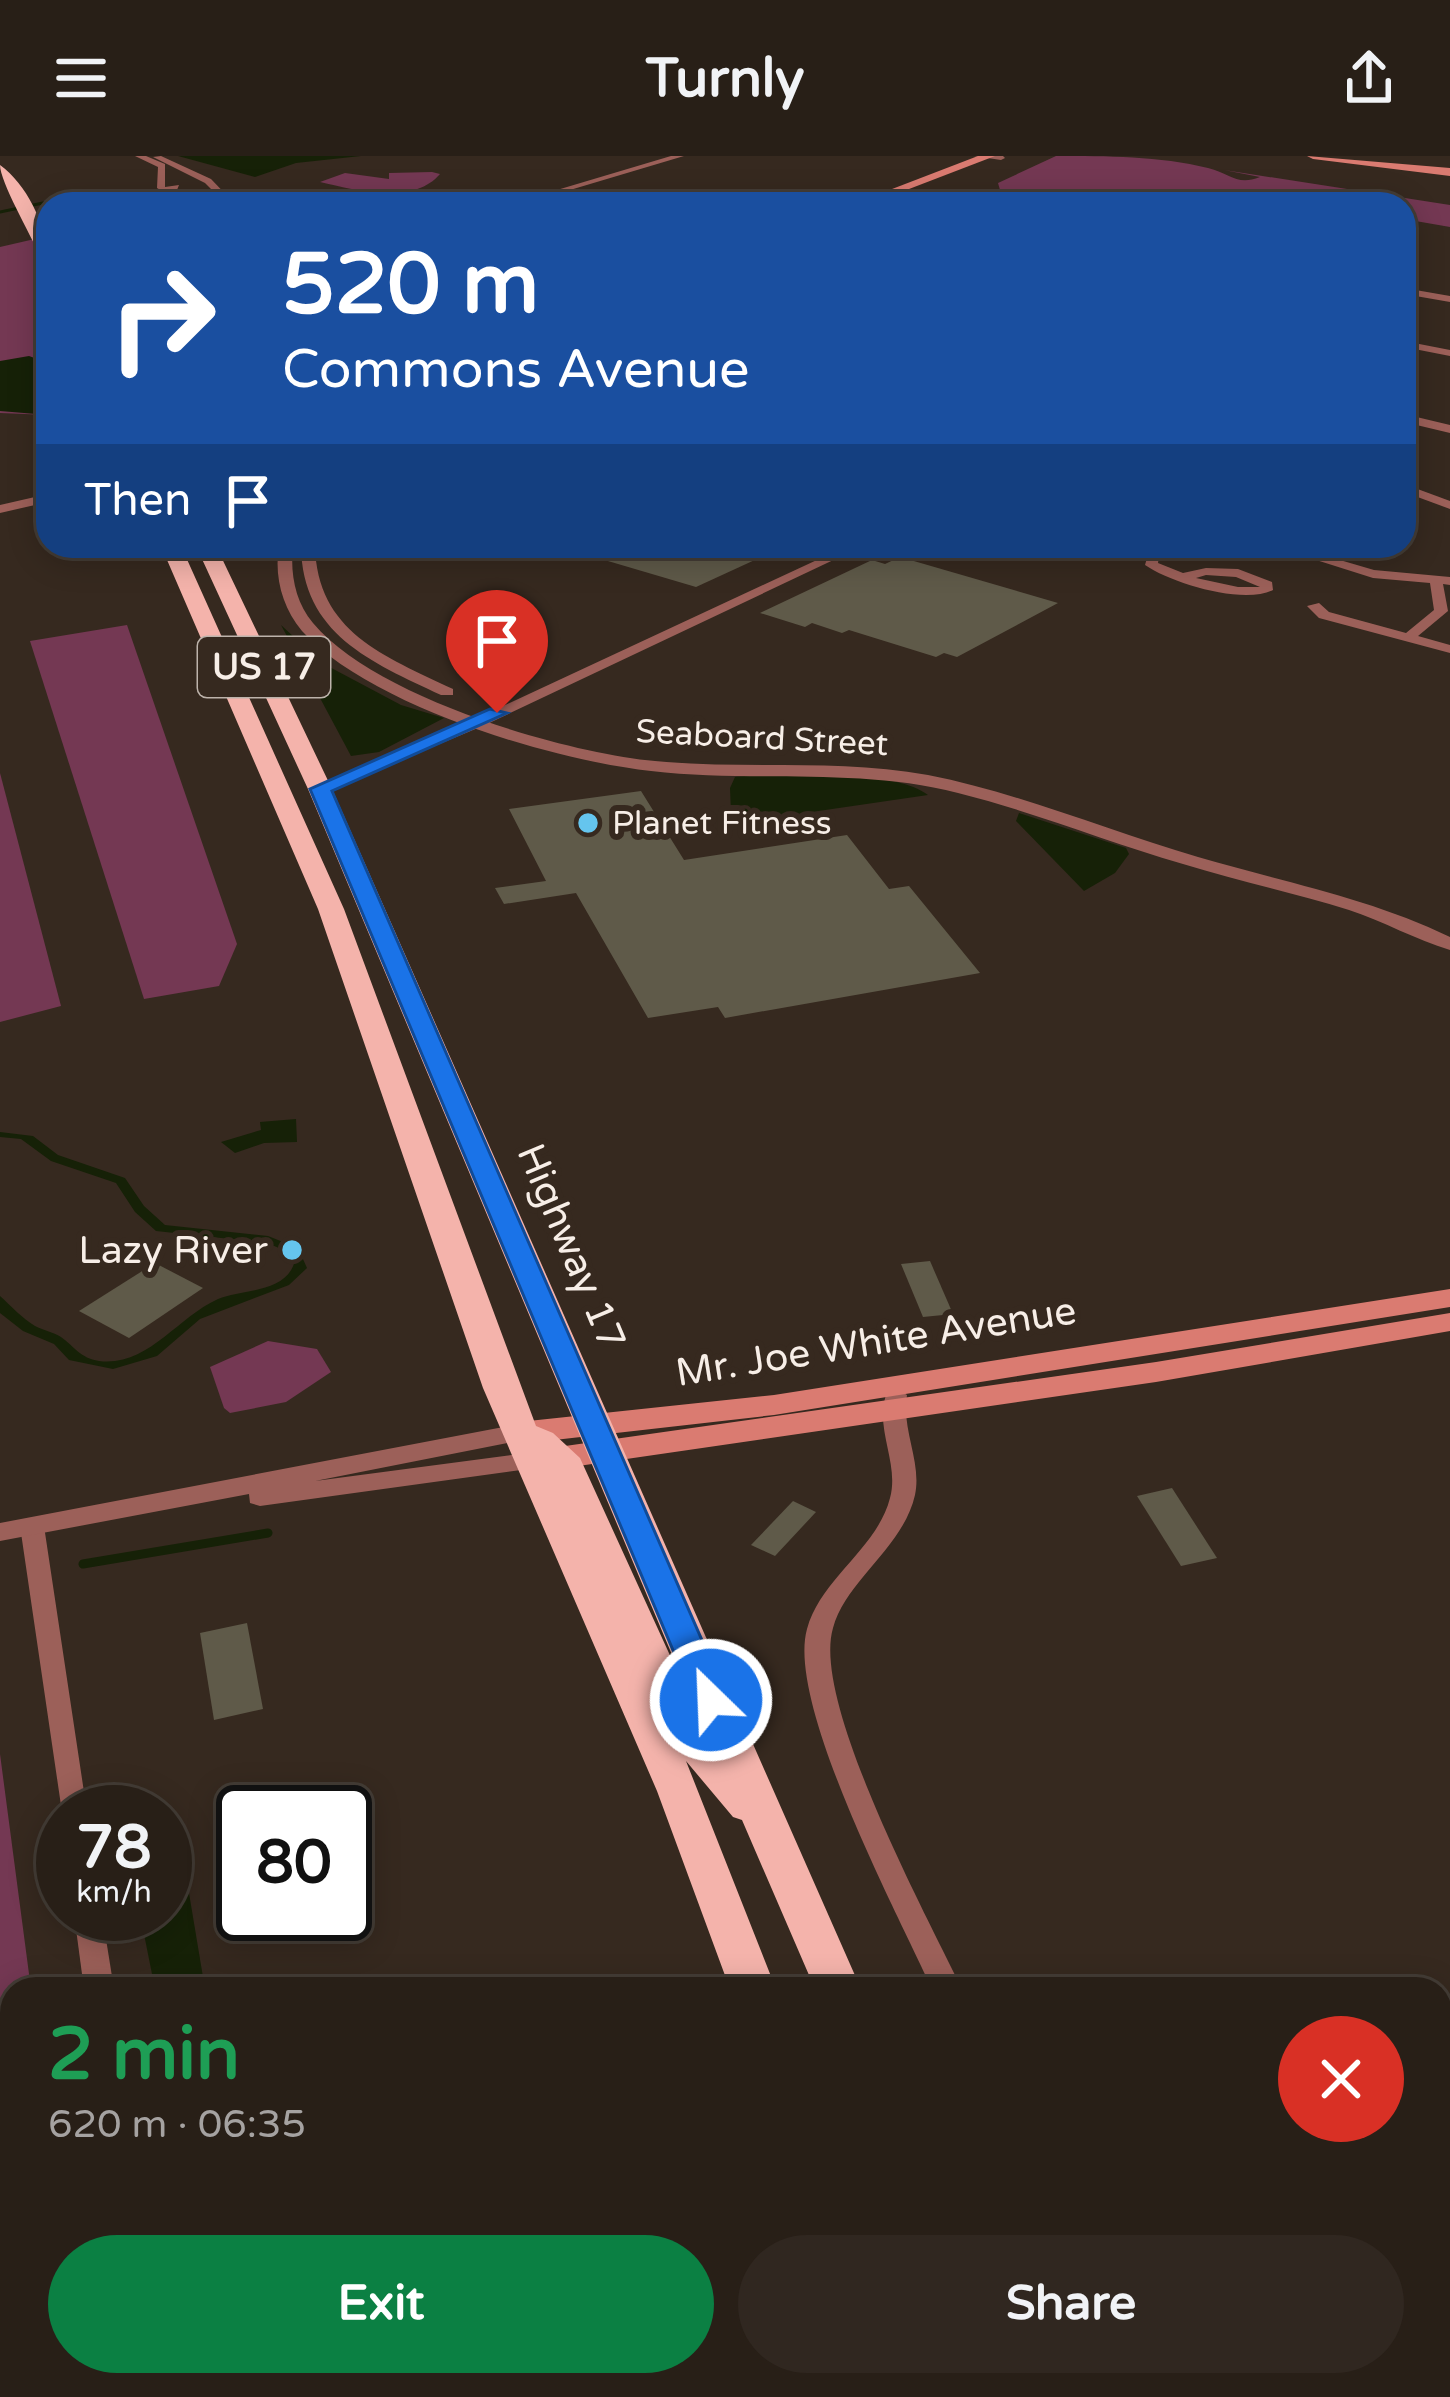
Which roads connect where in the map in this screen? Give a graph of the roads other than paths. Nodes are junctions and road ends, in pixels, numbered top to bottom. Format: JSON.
{"nodes":[{"id":1,"x":139,"y":156,"type":"edge"},
{"id":2,"x":154,"y":156,"type":"edge"},
{"id":3,"x":680,"y":156,"type":"edge"},
{"id":4,"x":993,"y":156,"type":"edge"},
{"id":5,"x":1313,"y":156,"type":"edge"},
{"id":6,"x":1354,"y":156,"type":"edge"},
{"id":7,"x":1396,"y":161,"type":"edge"},
{"id":8,"x":170,"y":162,"type":"junction"},
{"id":9,"x":0,"y":169,"type":"edge"},
{"id":10,"x":1450,"y":170,"type":"edge"},
{"id":11,"x":170,"y":191,"type":"junction"},
{"id":12,"x":174,"y":192,"type":"edge"},
{"id":13,"x":219,"y":192,"type":"edge"},
{"id":14,"x":558,"y":192,"type":"edge"},
{"id":15,"x":892,"y":192,"type":"edge"},
{"id":16,"x":908,"y":192,"type":"edge"},
{"id":17,"x":36,"y":230,"type":"edge"},
{"id":18,"x":1416,"y":293,"type":"edge"},
{"id":19,"x":1450,"y":299,"type":"edge"},
{"id":20,"x":1416,"y":346,"type":"edge"},
{"id":21,"x":1450,"y":353,"type":"edge"},
{"id":22,"x":1416,"y":421,"type":"edge"},
{"id":23,"x":1450,"y":429,"type":"edge"},
{"id":24,"x":1416,"y":492,"type":"edge"},
{"id":25,"x":36,"y":498,"type":"edge"},
{"id":26,"x":1450,"y":505,"type":"edge"},
{"id":27,"x":6,"y":507,"type":"edge"},
{"id":28,"x":176,"y":558,"type":"edge"},
{"id":29,"x":212,"y":558,"type":"edge"},
{"id":30,"x":284,"y":558,"type":"edge"},
{"id":31,"x":308,"y":558,"type":"edge"},
{"id":32,"x":831,"y":558,"type":"edge"},
{"id":33,"x":1152,"y":558,"type":"edge"},
{"id":34,"x":1313,"y":558,"type":"edge"},
{"id":35,"x":1185,"y":577,"type":"junction"},
{"id":36,"x":1443,"y":580,"type":"edge"},
{"id":37,"x":1314,"y":606,"type":"dead end"},
{"id":38,"x":1409,"y":637,"type":"junction"},
{"id":39,"x":1450,"y":649,"type":"edge"},
{"id":40,"x":489,"y":718,"type":"junction"},
{"id":41,"x":320,"y":789,"type":"junction"},
{"id":42,"x":1450,"y":929,"type":"edge"},
{"id":43,"x":1450,"y":944,"type":"edge"},
{"id":44,"x":1450,"y":1298,"type":"edge"},
{"id":45,"x":1450,"y":1322,"type":"edge"},
{"id":46,"x":895,"y":1398,"type":"junction"},
{"id":47,"x":562,"y":1446,"type":"junction"},
{"id":48,"x":32,"y":1526,"type":"junction"},
{"id":49,"x":0,"y":1532,"type":"edge"},
{"id":50,"x":69,"y":1785,"type":"edge"},
{"id":51,"x":92,"y":1941,"type":"edge"},
{"id":52,"x":97,"y":1977,"type":"edge"},
{"id":53,"x":748,"y":1977,"type":"edge"},
{"id":54,"x":833,"y":1977,"type":"edge"},
{"id":55,"x":942,"y":1977,"type":"edge"}],
"edges":[{"from":1,"to":11,"type":"street"},
{"from":2,"to":8,"type":"street"},
{"from":3,"to":14,"type":"street"},
{"from":4,"to":15,"type":"main road"},
{"from":4,"to":16,"type":"main road"},
{"from":5,"to":7,"type":"main road"},
{"from":6,"to":7,"type":"main road"},
{"from":7,"to":10,"type":"main road"},
{"from":8,"to":11,"type":"street"},
{"from":8,"to":13,"type":"street"},
{"from":9,"to":17,"type":"highway"},
{"from":11,"to":12,"type":"street"},
{"from":18,"to":19,"type":"street"},
{"from":20,"to":21,"type":"street"},
{"from":22,"to":23,"type":"street"},
{"from":24,"to":26,"type":"street"},
{"from":25,"to":27,"type":"street"},
{"from":28,"to":47,"type":"highway","name":"Highway 17","number":"US 17"},
{"from":29,"to":41,"type":"highway","name":"Highway 17","number":"US 17"},
{"from":30,"to":40,"type":"street","name":"Seaboard Street"},
{"from":31,"to":40,"type":"street","name":"Seaboard Street"},
{"from":32,"to":40,"type":"street"},
{"from":33,"to":35,"type":"street"},
{"from":34,"to":36,"type":"street"},
{"from":35,"to":35,"type":"street"},
{"from":36,"to":38,"type":"street"},
{"from":37,"to":38,"type":"street"},
{"from":38,"to":39,"type":"street"},
{"from":40,"to":41,"type":"street"},
{"from":40,"to":42,"type":"street","name":"Seaboard Street"},
{"from":40,"to":43,"type":"street","name":"Seaboard Street"},
{"from":41,"to":47,"type":"highway","name":"Highway 17","number":"US 17"},
{"from":44,"to":46,"type":"main road","name":"Mr. Joe White Avenue"},
{"from":45,"to":46,"type":"main road","name":"Mr. Joe White Avenue"},
{"from":46,"to":47,"type":"main road","name":"Mr. Joe White Avenue"},
{"from":46,"to":55,"type":"street"},
{"from":47,"to":48,"type":"street","name":"Mr. Joe White Avenue"},
{"from":47,"to":53,"type":"highway","name":"Highway 17","number":"US 17"},
{"from":47,"to":54,"type":"highway","name":"Highway 17","number":"US 17"},
{"from":48,"to":49,"type":"street","name":"Mr. Joe White Avenue"},
{"from":48,"to":50,"type":"street"},
{"from":51,"to":52,"type":"street"}]}
